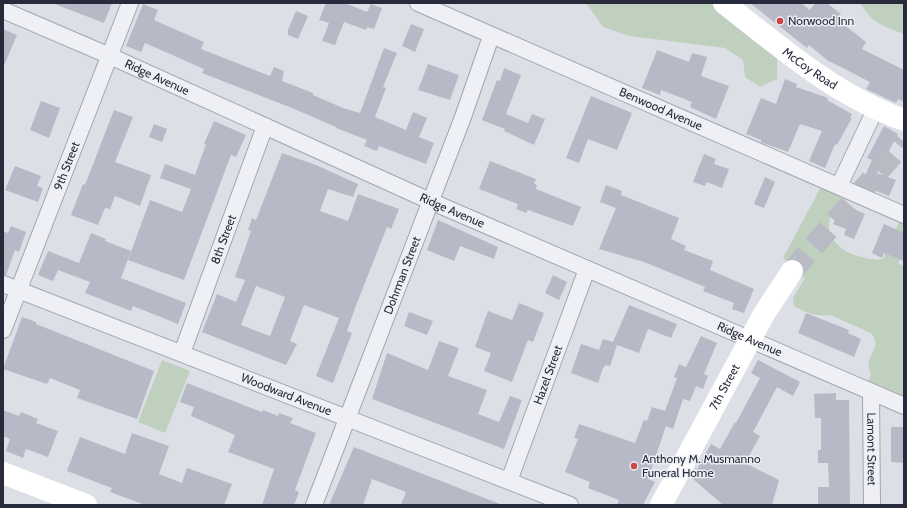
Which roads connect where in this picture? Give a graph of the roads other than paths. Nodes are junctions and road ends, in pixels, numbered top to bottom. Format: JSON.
{"nodes":[{"id":1,"x":130,"y":3,"type":"edge"},
{"id":2,"x":418,"y":3,"type":"edge"},
{"id":3,"x":724,"y":3,"type":"edge"},
{"id":4,"x":3,"y":10,"type":"edge"},
{"id":5,"x":488,"y":44,"type":"dead end"},
{"id":6,"x":110,"y":56,"type":"junction"},
{"id":7,"x":876,"y":108,"type":"junction"},
{"id":8,"x":904,"y":120,"type":"edge"},
{"id":9,"x":265,"y":126,"type":"junction"},
{"id":10,"x":839,"y":186,"type":"junction"},
{"id":11,"x":430,"y":201,"type":"junction"},
{"id":12,"x":904,"y":215,"type":"edge"},
{"id":13,"x":587,"y":269,"type":"junction"},
{"id":14,"x":792,"y":271,"type":"tunnel mouth"},
{"id":15,"x":3,"y":284,"type":"edge"},
{"id":16,"x":19,"y":289,"type":"junction"},
{"id":17,"x":3,"y":330,"type":"edge"},
{"id":18,"x":750,"y":340,"type":"junction"},
{"id":19,"x":182,"y":353,"type":"junction"},
{"id":20,"x":871,"y":392,"type":"junction"},
{"id":21,"x":904,"y":406,"type":"edge"},
{"id":22,"x":347,"y":419,"type":"junction"},
{"id":23,"x":3,"y":473,"type":"edge"},
{"id":24,"x":509,"y":481,"type":"junction"},
{"id":25,"x":86,"y":505,"type":"edge"},
{"id":26,"x":314,"y":505,"type":"edge"},
{"id":27,"x":570,"y":505,"type":"edge"},
{"id":28,"x":661,"y":505,"type":"edge"},
{"id":29,"x":872,"y":505,"type":"edge"}],
"edges":[{"from":1,"to":6,"type":"street","name":"9th Street"},
{"from":2,"to":10,"type":"street","name":"Benwood Avenue"},
{"from":3,"to":7,"type":"street","name":"McCoy Road"},
{"from":4,"to":6,"type":"street","name":"Ridge Avenue"},
{"from":5,"to":11,"type":"street","name":"Dohrman Street"},
{"from":6,"to":9,"type":"street","name":"Ridge Avenue"},
{"from":6,"to":16,"type":"street","name":"9th Street"},
{"from":7,"to":8,"type":"street","name":"McCoy Road"},
{"from":7,"to":10,"type":"street"},
{"from":9,"to":11,"type":"street","name":"Ridge Avenue"},
{"from":9,"to":19,"type":"street","name":"8th Street"},
{"from":10,"to":12,"type":"street","name":"Benwood Avenue"},
{"from":11,"to":13,"type":"street","name":"Ridge Avenue"},
{"from":11,"to":22,"type":"street","name":"Dohrman Street"},
{"from":13,"to":18,"type":"street","name":"Ridge Avenue"},
{"from":13,"to":24,"type":"street","name":"Hazel Street"},
{"from":14,"to":18,"type":"street","name":"7th Street"},
{"from":15,"to":16,"type":"street","name":"Woodward Avenue"},
{"from":16,"to":17,"type":"street","name":"9th Street"},
{"from":16,"to":19,"type":"street","name":"Woodward Avenue"},
{"from":18,"to":20,"type":"street","name":"Ridge Avenue"},
{"from":18,"to":28,"type":"street","name":"7th Street"},
{"from":19,"to":22,"type":"street","name":"Woodward Avenue"},
{"from":20,"to":21,"type":"street","name":"Ridge Avenue"},
{"from":20,"to":29,"type":"street","name":"Lamont Street"},
{"from":22,"to":24,"type":"street","name":"Woodward Avenue"},
{"from":22,"to":26,"type":"street","name":"Dohrman Street"},
{"from":23,"to":25,"type":"street"},
{"from":24,"to":27,"type":"street","name":"Woodward Avenue"}]}
